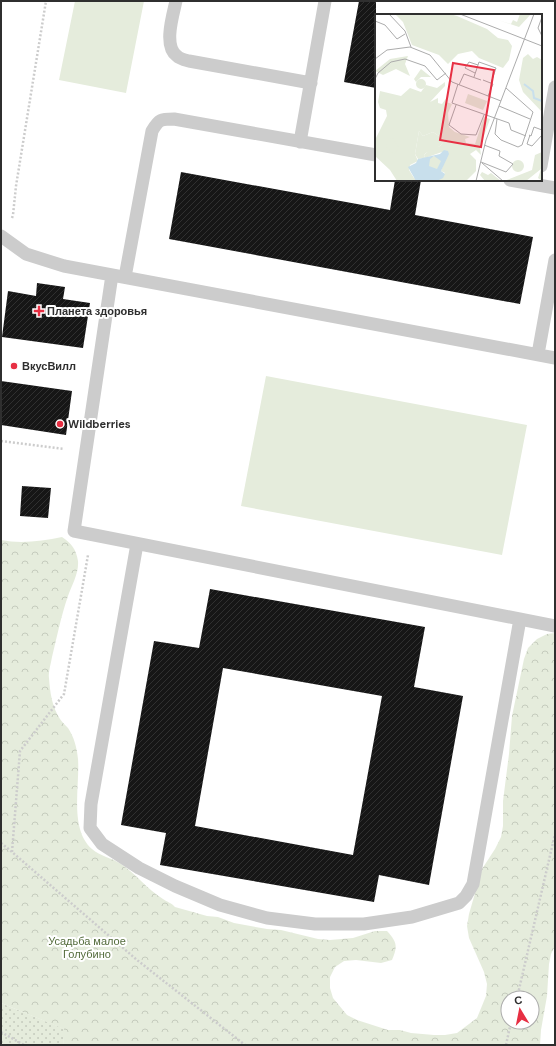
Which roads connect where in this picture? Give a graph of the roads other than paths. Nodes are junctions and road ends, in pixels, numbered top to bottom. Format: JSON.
{"nodes":[{"id":1,"x":176,"y":1,"type":"edge"},
{"id":2,"x":325,"y":1,"type":"edge"},
{"id":3,"x":311,"y":83,"type":"junction"},
{"id":4,"x":555,"y":87,"type":"edge"},
{"id":5,"x":300,"y":142,"type":"junction"},
{"id":6,"x":375,"y":156,"type":"edge"},
{"id":7,"x":542,"y":160,"type":"edge"},
{"id":8,"x":524,"y":181,"type":"edge"},
{"id":9,"x":538,"y":182,"type":"edge"},
{"id":10,"x":555,"y":188,"type":"edge"},
{"id":11,"x":2,"y":236,"type":"edge"},
{"id":12,"x":555,"y":260,"type":"edge"},
{"id":13,"x":119,"y":276,"type":"junction"},
{"id":14,"x":538,"y":354,"type":"junction"},
{"id":15,"x":555,"y":358,"type":"edge"},
{"id":16,"x":137,"y":544,"type":"junction"},
{"id":17,"x":520,"y":619,"type":"junction"},
{"id":18,"x":555,"y":626,"type":"edge"}],
"edges":[{"from":1,"to":3,"type":"lane"},
{"from":2,"to":3,"type":"lane"},
{"from":3,"to":5,"type":"lane"},
{"from":4,"to":7,"type":"lane"},
{"from":5,"to":6,"type":"lane"},
{"from":5,"to":13,"type":"lane"},
{"from":8,"to":9,"type":"lane"},
{"from":9,"to":10,"type":"lane"},
{"from":11,"to":13,"type":"lane"},
{"from":12,"to":14,"type":"lane"},
{"from":13,"to":14,"type":"lane"},
{"from":13,"to":16,"type":"lane"},
{"from":14,"to":15,"type":"lane"},
{"from":16,"to":17,"type":"lane"},
{"from":16,"to":17,"type":"lane"},
{"from":17,"to":18,"type":"lane"}]}
